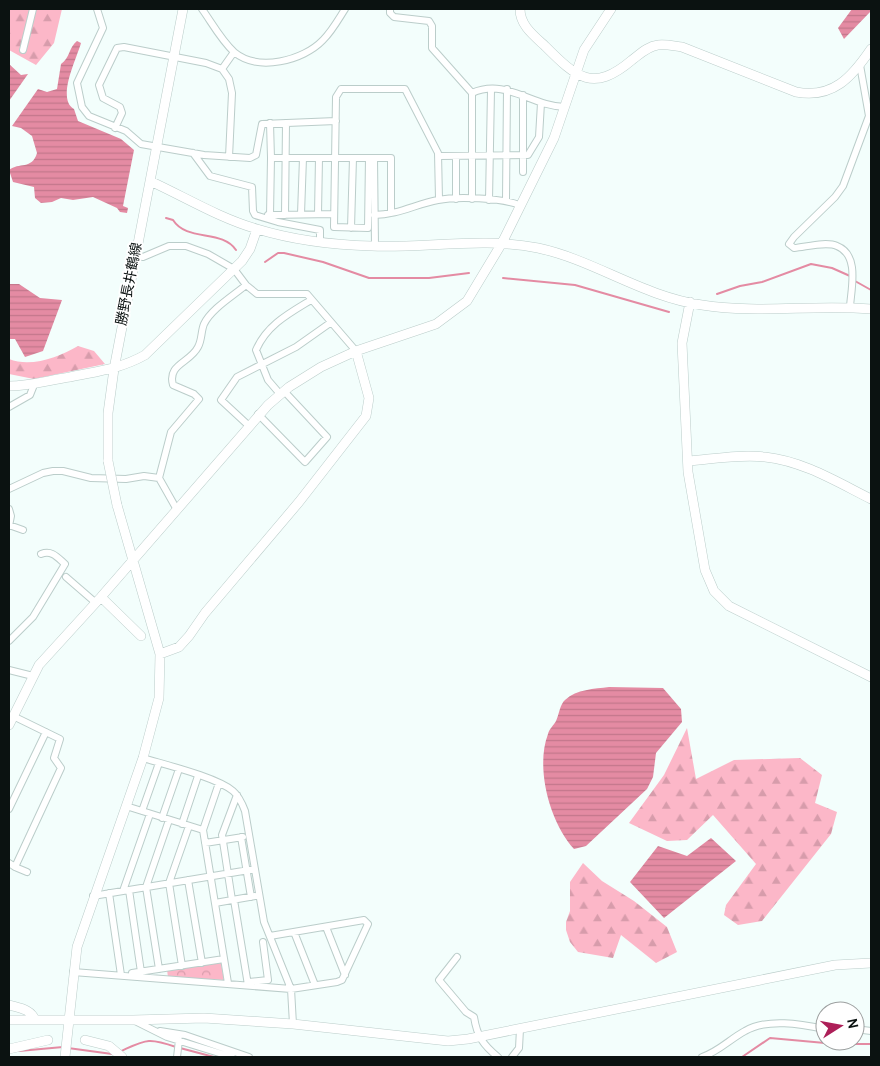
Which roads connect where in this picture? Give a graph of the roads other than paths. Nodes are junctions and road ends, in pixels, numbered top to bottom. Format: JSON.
{"nodes":[{"id":1,"x":33,"y":9,"type":"edge"},
{"id":2,"x":97,"y":9,"type":"edge"},
{"id":3,"x":182,"y":9,"type":"edge"},
{"id":4,"x":202,"y":9,"type":"edge"},
{"id":5,"x":345,"y":9,"type":"edge"},
{"id":6,"x":390,"y":9,"type":"edge"},
{"id":7,"x":520,"y":9,"type":"edge"},
{"id":8,"x":611,"y":9,"type":"edge"},
{"id":9,"x":871,"y":49,"type":"edge"},
{"id":10,"x":23,"y":50,"type":"dead end"},
{"id":11,"x":234,"y":52,"type":"junction"},
{"id":12,"x":173,"y":56,"type":"junction"},
{"id":13,"x":860,"y":65,"type":"junction"},
{"id":14,"x":222,"y":69,"type":"junction"},
{"id":15,"x":575,"y":73,"type":"junction"},
{"id":16,"x":507,"y":89,"type":"junction"},
{"id":17,"x":491,"y":90,"type":"junction"},
{"id":18,"x":472,"y":94,"type":"junction"},
{"id":19,"x":523,"y":95,"type":"junction"},
{"id":20,"x":869,"y":101,"type":"edge"},
{"id":21,"x":541,"y":104,"type":"junction"},
{"id":22,"x":565,"y":107,"type":"junction"},
{"id":23,"x":870,"y":117,"type":"edge"},
{"id":24,"x":336,"y":121,"type":"junction"},
{"id":25,"x":270,"y":123,"type":"junction"},
{"id":26,"x":286,"y":123,"type":"junction"},
{"id":27,"x":116,"y":128,"type":"junction"},
{"id":28,"x":156,"y":147,"type":"junction"},
{"id":29,"x":193,"y":153,"type":"junction"},
{"id":30,"x":522,"y":155,"type":"junction"},
{"id":31,"x":439,"y":156,"type":"junction"},
{"id":32,"x":456,"y":156,"type":"junction"},
{"id":33,"x":473,"y":156,"type":"junction"},
{"id":34,"x":490,"y":156,"type":"junction"},
{"id":35,"x":506,"y":156,"type":"junction"},
{"id":36,"x":228,"y":157,"type":"junction"},
{"id":37,"x":271,"y":158,"type":"junction"},
{"id":38,"x":287,"y":158,"type":"junction"},
{"id":39,"x":303,"y":158,"type":"junction"},
{"id":40,"x":319,"y":158,"type":"junction"},
{"id":41,"x":353,"y":158,"type":"junction"},
{"id":42,"x":372,"y":158,"type":"junction"},
{"id":43,"x":336,"y":159,"type":"junction"},
{"id":44,"x":523,"y":172,"type":"dead end"},
{"id":45,"x":150,"y":181,"type":"junction"},
{"id":46,"x":438,"y":199,"type":"junction"},
{"id":47,"x":456,"y":199,"type":"junction"},
{"id":48,"x":472,"y":199,"type":"junction"},
{"id":49,"x":489,"y":200,"type":"junction"},
{"id":50,"x":506,"y":200,"type":"junction"},
{"id":51,"x":519,"y":205,"type":"junction"},
{"id":52,"x":391,"y":213,"type":"junction"},
{"id":53,"x":301,"y":214,"type":"junction"},
{"id":54,"x":318,"y":214,"type":"junction"},
{"id":55,"x":334,"y":214,"type":"junction"},
{"id":56,"x":255,"y":215,"type":"junction"},
{"id":57,"x":270,"y":215,"type":"junction"},
{"id":58,"x":285,"y":215,"type":"junction"},
{"id":59,"x":374,"y":215,"type":"junction"},
{"id":60,"x":351,"y":228,"type":"junction"},
{"id":61,"x":257,"y":229,"type":"junction"},
{"id":62,"x":320,"y":240,"type":"junction"},
{"id":63,"x":502,"y":243,"type":"junction"},
{"id":64,"x":374,"y":246,"type":"junction"},
{"id":65,"x":136,"y":256,"type":"junction"},
{"id":66,"x":234,"y":269,"type":"junction"},
{"id":67,"x":246,"y":286,"type":"junction"},
{"id":68,"x":311,"y":300,"type":"junction"},
{"id":69,"x":690,"y":302,"type":"junction"},
{"id":70,"x":850,"y":307,"type":"junction"},
{"id":71,"x":871,"y":309,"type":"edge"},
{"id":72,"x":330,"y":323,"type":"junction"},
{"id":73,"x":356,"y":351,"type":"junction"},
{"id":74,"x":262,"y":365,"type":"junction"},
{"id":75,"x":114,"y":369,"type":"junction"},
{"id":76,"x":34,"y":385,"type":"junction"},
{"id":77,"x":9,"y":386,"type":"edge"},
{"id":78,"x":282,"y":393,"type":"junction"},
{"id":79,"x":9,"y":407,"type":"edge"},
{"id":80,"x":258,"y":414,"type":"junction"},
{"id":81,"x":248,"y":425,"type":"junction"},
{"id":82,"x":688,"y":461,"type":"junction"},
{"id":83,"x":158,"y":478,"type":"junction"},
{"id":84,"x":9,"y":489,"type":"edge"},
{"id":85,"x":871,"y":499,"type":"edge"},
{"id":86,"x":176,"y":508,"type":"junction"},
{"id":87,"x":9,"y":510,"type":"edge"},
{"id":88,"x":9,"y":525,"type":"edge"},
{"id":89,"x":23,"y":530,"type":"dead end"},
{"id":90,"x":41,"y":554,"type":"dead end"},
{"id":91,"x":134,"y":558,"type":"junction"},
{"id":92,"x":66,"y":578,"type":"dead end"},
{"id":93,"x":98,"y":600,"type":"junction"},
{"id":94,"x":141,"y":636,"type":"dead end"},
{"id":95,"x":9,"y":641,"type":"edge"},
{"id":96,"x":160,"y":654,"type":"junction"},
{"id":97,"x":9,"y":670,"type":"edge"},
{"id":98,"x":33,"y":676,"type":"junction"},
{"id":99,"x":871,"y":677,"type":"edge"},
{"id":100,"x":14,"y":716,"type":"junction"},
{"id":101,"x":9,"y":725,"type":"edge"},
{"id":102,"x":46,"y":732,"type":"junction"},
{"id":103,"x":143,"y":758,"type":"junction"},
{"id":104,"x":159,"y":763,"type":"junction"},
{"id":105,"x":179,"y":769,"type":"junction"},
{"id":106,"x":198,"y":776,"type":"junction"},
{"id":107,"x":219,"y":783,"type":"junction"},
{"id":108,"x":237,"y":795,"type":"junction"},
{"id":109,"x":126,"y":806,"type":"junction"},
{"id":110,"x":9,"y":808,"type":"edge"},
{"id":111,"x":142,"y":811,"type":"junction"},
{"id":112,"x":150,"y":814,"type":"junction"},
{"id":113,"x":165,"y":819,"type":"junction"},
{"id":114,"x":186,"y":825,"type":"junction"},
{"id":115,"x":202,"y":830,"type":"junction"},
{"id":116,"x":249,"y":836,"type":"junction"},
{"id":117,"x":241,"y":837,"type":"junction"},
{"id":118,"x":223,"y":840,"type":"junction"},
{"id":119,"x":205,"y":843,"type":"junction"},
{"id":120,"x":9,"y":863,"type":"edge"},
{"id":121,"x":15,"y":867,"type":"junction"},
{"id":122,"x":254,"y":869,"type":"junction"},
{"id":123,"x":246,"y":870,"type":"junction"},
{"id":124,"x":27,"y":872,"type":"dead end"},
{"id":125,"x":229,"y":873,"type":"junction"},
{"id":126,"x":211,"y":877,"type":"junction"},
{"id":127,"x":188,"y":880,"type":"junction"},
{"id":128,"x":169,"y":883,"type":"junction"},
{"id":129,"x":146,"y":887,"type":"junction"},
{"id":130,"x":126,"y":890,"type":"junction"},
{"id":131,"x":109,"y":893,"type":"junction"},
{"id":132,"x":258,"y":895,"type":"junction"},
{"id":133,"x":93,"y":896,"type":"junction"},
{"id":134,"x":251,"y":897,"type":"junction"},
{"id":135,"x":233,"y":900,"type":"junction"},
{"id":136,"x":215,"y":903,"type":"junction"},
{"id":137,"x":326,"y":927,"type":"junction"},
{"id":138,"x":294,"y":932,"type":"junction"},
{"id":139,"x":270,"y":936,"type":"junction"},
{"id":140,"x":263,"y":942,"type":"dead end"},
{"id":141,"x":457,"y":957,"type":"dead end"},
{"id":142,"x":224,"y":959,"type":"junction"},
{"id":143,"x":871,"y":962,"type":"edge"},
{"id":144,"x":202,"y":963,"type":"junction"},
{"id":145,"x":182,"y":966,"type":"junction"},
{"id":146,"x":159,"y":969,"type":"junction"},
{"id":147,"x":73,"y":972,"type":"junction"},
{"id":148,"x":142,"y":972,"type":"junction"},
{"id":149,"x":121,"y":975,"type":"junction"},
{"id":150,"x":345,"y":975,"type":"junction"},
{"id":151,"x":228,"y":983,"type":"junction"},
{"id":152,"x":248,"y":984,"type":"junction"},
{"id":153,"x":315,"y":986,"type":"junction"},
{"id":154,"x":291,"y":989,"type":"junction"},
{"id":155,"x":9,"y":1005,"type":"edge"},
{"id":156,"x":68,"y":1018,"type":"junction"},
{"id":157,"x":9,"y":1020,"type":"edge"},
{"id":158,"x":35,"y":1020,"type":"junction"},
{"id":159,"x":133,"y":1020,"type":"junction"},
{"id":160,"x":293,"y":1024,"type":"junction"},
{"id":161,"x":815,"y":1027,"type":"edge"},
{"id":162,"x":520,"y":1029,"type":"junction"},
{"id":163,"x":150,"y":1030,"type":"junction"},
{"id":164,"x":478,"y":1037,"type":"junction"},
{"id":165,"x":48,"y":1040,"type":"dead end"},
{"id":166,"x":85,"y":1040,"type":"dead end"},
{"id":167,"x":179,"y":1040,"type":"junction"},
{"id":168,"x":9,"y":1048,"type":"edge"},
{"id":169,"x":65,"y":1057,"type":"edge"},
{"id":170,"x":122,"y":1057,"type":"edge"},
{"id":171,"x":177,"y":1057,"type":"edge"},
{"id":172,"x":232,"y":1057,"type":"edge"},
{"id":173,"x":249,"y":1057,"type":"edge"},
{"id":174,"x":498,"y":1057,"type":"edge"},
{"id":175,"x":512,"y":1057,"type":"edge"},
{"id":176,"x":702,"y":1057,"type":"edge"}],
"edges":[{"from":1,"to":10,"type":"street"},
{"from":2,"to":27,"type":"street"},
{"from":3,"to":12,"type":"street","name":"勝野長井鶴線"},
{"from":4,"to":11,"type":"street"},
{"from":5,"to":11,"type":"street"},
{"from":6,"to":18,"type":"street"},
{"from":7,"to":15,"type":"street"},
{"from":8,"to":15,"type":"street"},
{"from":9,"to":13,"type":"street"},
{"from":11,"to":14,"type":"street"},
{"from":12,"to":14,"type":"street"},
{"from":12,"to":27,"type":"street"},
{"from":12,"to":28,"type":"street","name":"勝野長井鶴線"},
{"from":13,"to":15,"type":"street"},
{"from":13,"to":20,"type":"street"},
{"from":14,"to":36,"type":"street"},
{"from":15,"to":22,"type":"street"},
{"from":16,"to":17,"type":"street"},
{"from":16,"to":19,"type":"street"},
{"from":16,"to":35,"type":"street"},
{"from":17,"to":18,"type":"street"},
{"from":17,"to":34,"type":"street"},
{"from":18,"to":33,"type":"street"},
{"from":19,"to":21,"type":"street"},
{"from":19,"to":30,"type":"street"},
{"from":20,"to":23,"type":"street"},
{"from":21,"to":22,"type":"street"},
{"from":21,"to":30,"type":"street"},
{"from":22,"to":51,"type":"street"},
{"from":23,"to":70,"type":"street"},
{"from":24,"to":26,"type":"street"},
{"from":24,"to":31,"type":"street"},
{"from":24,"to":43,"type":"street"},
{"from":25,"to":26,"type":"street"},
{"from":25,"to":36,"type":"street"},
{"from":25,"to":37,"type":"street"},
{"from":26,"to":38,"type":"street"},
{"from":27,"to":28,"type":"street"},
{"from":28,"to":29,"type":"street"},
{"from":28,"to":45,"type":"street","name":"勝野長井鶴線"},
{"from":29,"to":36,"type":"street"},
{"from":29,"to":56,"type":"street"},
{"from":30,"to":35,"type":"street"},
{"from":30,"to":44,"type":"street"},
{"from":31,"to":32,"type":"street"},
{"from":31,"to":46,"type":"street"},
{"from":32,"to":33,"type":"street"},
{"from":32,"to":47,"type":"street"},
{"from":33,"to":34,"type":"street"},
{"from":33,"to":48,"type":"street"},
{"from":34,"to":35,"type":"street"},
{"from":34,"to":49,"type":"street"},
{"from":35,"to":50,"type":"street"},
{"from":37,"to":38,"type":"street"},
{"from":37,"to":57,"type":"street"},
{"from":38,"to":39,"type":"street"},
{"from":38,"to":58,"type":"street"},
{"from":39,"to":40,"type":"street"},
{"from":39,"to":53,"type":"street"},
{"from":40,"to":43,"type":"street"},
{"from":40,"to":54,"type":"street"},
{"from":41,"to":42,"type":"street"},
{"from":41,"to":43,"type":"street"},
{"from":41,"to":60,"type":"street"},
{"from":42,"to":52,"type":"street"},
{"from":42,"to":59,"type":"street"},
{"from":42,"to":60,"type":"street"},
{"from":43,"to":55,"type":"street"},
{"from":45,"to":61,"type":"street"},
{"from":45,"to":65,"type":"street","name":"勝野長井鶴線"},
{"from":46,"to":47,"type":"street"},
{"from":46,"to":52,"type":"street"},
{"from":47,"to":48,"type":"street"},
{"from":48,"to":49,"type":"street"},
{"from":49,"to":50,"type":"street"},
{"from":50,"to":51,"type":"street"},
{"from":51,"to":63,"type":"street"},
{"from":52,"to":59,"type":"street"},
{"from":53,"to":54,"type":"street"},
{"from":53,"to":58,"type":"street"},
{"from":54,"to":55,"type":"street"},
{"from":55,"to":60,"type":"street"},
{"from":56,"to":57,"type":"street"},
{"from":56,"to":62,"type":"street"},
{"from":57,"to":58,"type":"street"},
{"from":59,"to":64,"type":"street"},
{"from":61,"to":62,"type":"street"},
{"from":61,"to":66,"type":"street"},
{"from":62,"to":64,"type":"street"},
{"from":63,"to":64,"type":"street"},
{"from":63,"to":69,"type":"street"},
{"from":63,"to":73,"type":"street"},
{"from":65,"to":66,"type":"street"},
{"from":65,"to":75,"type":"street","name":"勝野長井鶴線"},
{"from":66,"to":67,"type":"street"},
{"from":66,"to":75,"type":"street"},
{"from":67,"to":68,"type":"street"},
{"from":67,"to":83,"type":"street"},
{"from":68,"to":72,"type":"street"},
{"from":68,"to":74,"type":"street"},
{"from":69,"to":70,"type":"street"},
{"from":69,"to":82,"type":"street"},
{"from":70,"to":71,"type":"street"},
{"from":72,"to":73,"type":"street"},
{"from":72,"to":74,"type":"street"},
{"from":73,"to":78,"type":"street"},
{"from":73,"to":96,"type":"street"},
{"from":74,"to":78,"type":"street"},
{"from":74,"to":81,"type":"street"},
{"from":75,"to":76,"type":"street"},
{"from":75,"to":91,"type":"street","name":"勝野長井鶴線","bridge":true},
{"from":76,"to":77,"type":"street"},
{"from":76,"to":79,"type":"street"},
{"from":78,"to":80,"type":"street"},
{"from":78,"to":80,"type":"street"},
{"from":80,"to":81,"type":"street"},
{"from":81,"to":86,"type":"street"},
{"from":82,"to":85,"type":"street"},
{"from":82,"to":99,"type":"street"},
{"from":83,"to":84,"type":"street"},
{"from":83,"to":86,"type":"street"},
{"from":86,"to":91,"type":"street"},
{"from":87,"to":88,"type":"street"},
{"from":88,"to":89,"type":"street"},
{"from":90,"to":95,"type":"street"},
{"from":91,"to":93,"type":"street"},
{"from":91,"to":96,"type":"street","name":"勝野長井鶴線"},
{"from":92,"to":93,"type":"street"},
{"from":93,"to":94,"type":"street"},
{"from":93,"to":98,"type":"street"},
{"from":96,"to":103,"type":"street","name":"勝野長井鶴線"},
{"from":97,"to":98,"type":"street"},
{"from":98,"to":100,"type":"street"},
{"from":100,"to":101,"type":"street"},
{"from":100,"to":102,"type":"street"},
{"from":102,"to":110,"type":"street"},
{"from":102,"to":121,"type":"street"},
{"from":103,"to":104,"type":"street"},
{"from":103,"to":109,"type":"street","name":"勝野長井鶴線"},
{"from":104,"to":105,"type":"street"},
{"from":104,"to":111,"type":"street"},
{"from":105,"to":106,"type":"street"},
{"from":105,"to":113,"type":"street"},
{"from":106,"to":107,"type":"street"},
{"from":106,"to":114,"type":"street"},
{"from":107,"to":108,"type":"street"},
{"from":107,"to":115,"type":"street"},
{"from":108,"to":116,"type":"street"},
{"from":108,"to":118,"type":"street"},
{"from":109,"to":111,"type":"street"},
{"from":109,"to":133,"type":"street","name":"勝野長井鶴線"},
{"from":111,"to":112,"type":"street"},
{"from":112,"to":113,"type":"street"},
{"from":112,"to":130,"type":"street"},
{"from":113,"to":114,"type":"street"},
{"from":113,"to":129,"type":"street"},
{"from":114,"to":115,"type":"street"},
{"from":114,"to":128,"type":"street"},
{"from":115,"to":119,"type":"street"},
{"from":116,"to":117,"type":"street"},
{"from":116,"to":122,"type":"street"},
{"from":117,"to":118,"type":"street"},
{"from":117,"to":123,"type":"street"},
{"from":118,"to":119,"type":"street"},
{"from":118,"to":125,"type":"street"},
{"from":119,"to":126,"type":"street"},
{"from":120,"to":121,"type":"street"},
{"from":121,"to":124,"type":"street"},
{"from":122,"to":123,"type":"street"},
{"from":122,"to":132,"type":"street"},
{"from":123,"to":125,"type":"street"},
{"from":123,"to":134,"type":"street"},
{"from":125,"to":126,"type":"street"},
{"from":125,"to":135,"type":"street"},
{"from":126,"to":127,"type":"street"},
{"from":126,"to":136,"type":"street"},
{"from":127,"to":128,"type":"street"},
{"from":127,"to":144,"type":"street"},
{"from":128,"to":129,"type":"street"},
{"from":128,"to":145,"type":"street"},
{"from":129,"to":130,"type":"street"},
{"from":129,"to":146,"type":"street"},
{"from":130,"to":131,"type":"street"},
{"from":130,"to":148,"type":"street"},
{"from":131,"to":133,"type":"street"},
{"from":131,"to":149,"type":"street"},
{"from":132,"to":134,"type":"street"},
{"from":132,"to":139,"type":"street"},
{"from":133,"to":147,"type":"street","name":"勝野長井鶴線"},
{"from":134,"to":135,"type":"street"},
{"from":135,"to":136,"type":"street"},
{"from":135,"to":152,"type":"street"},
{"from":136,"to":142,"type":"street"},
{"from":137,"to":138,"type":"street"},
{"from":137,"to":150,"type":"street"},
{"from":137,"to":150,"type":"street"},
{"from":138,"to":139,"type":"street"},
{"from":138,"to":153,"type":"street"},
{"from":139,"to":154,"type":"street"},
{"from":140,"to":152,"type":"street"},
{"from":141,"to":164,"type":"street"},
{"from":142,"to":144,"type":"street"},
{"from":142,"to":151,"type":"street"},
{"from":143,"to":162,"type":"street"},
{"from":144,"to":145,"type":"street"},
{"from":145,"to":146,"type":"street"},
{"from":146,"to":148,"type":"street"},
{"from":147,"to":149,"type":"street"},
{"from":147,"to":156,"type":"street","name":"勝野長井鶴線"},
{"from":148,"to":149,"type":"street"},
{"from":149,"to":151,"type":"street"},
{"from":150,"to":153,"type":"street"},
{"from":151,"to":152,"type":"street"},
{"from":152,"to":154,"type":"street"},
{"from":153,"to":154,"type":"street"},
{"from":154,"to":160,"type":"street"},
{"from":155,"to":158,"type":"street"},
{"from":156,"to":158,"type":"street"},
{"from":156,"to":159,"type":"street"},
{"from":156,"to":169,"type":"street","name":"勝野長井鶴線"},
{"from":157,"to":158,"type":"street"},
{"from":159,"to":160,"type":"street"},
{"from":159,"to":163,"type":"street"},
{"from":160,"to":164,"type":"street"},
{"from":161,"to":176,"type":"street"},
{"from":162,"to":164,"type":"street"},
{"from":162,"to":175,"type":"street"},
{"from":163,"to":167,"type":"street"},
{"from":163,"to":173,"type":"street"},
{"from":164,"to":174,"type":"street"},
{"from":165,"to":168,"type":"street"},
{"from":166,"to":170,"type":"street"},
{"from":167,"to":171,"type":"street"},
{"from":167,"to":172,"type":"street"}]}
